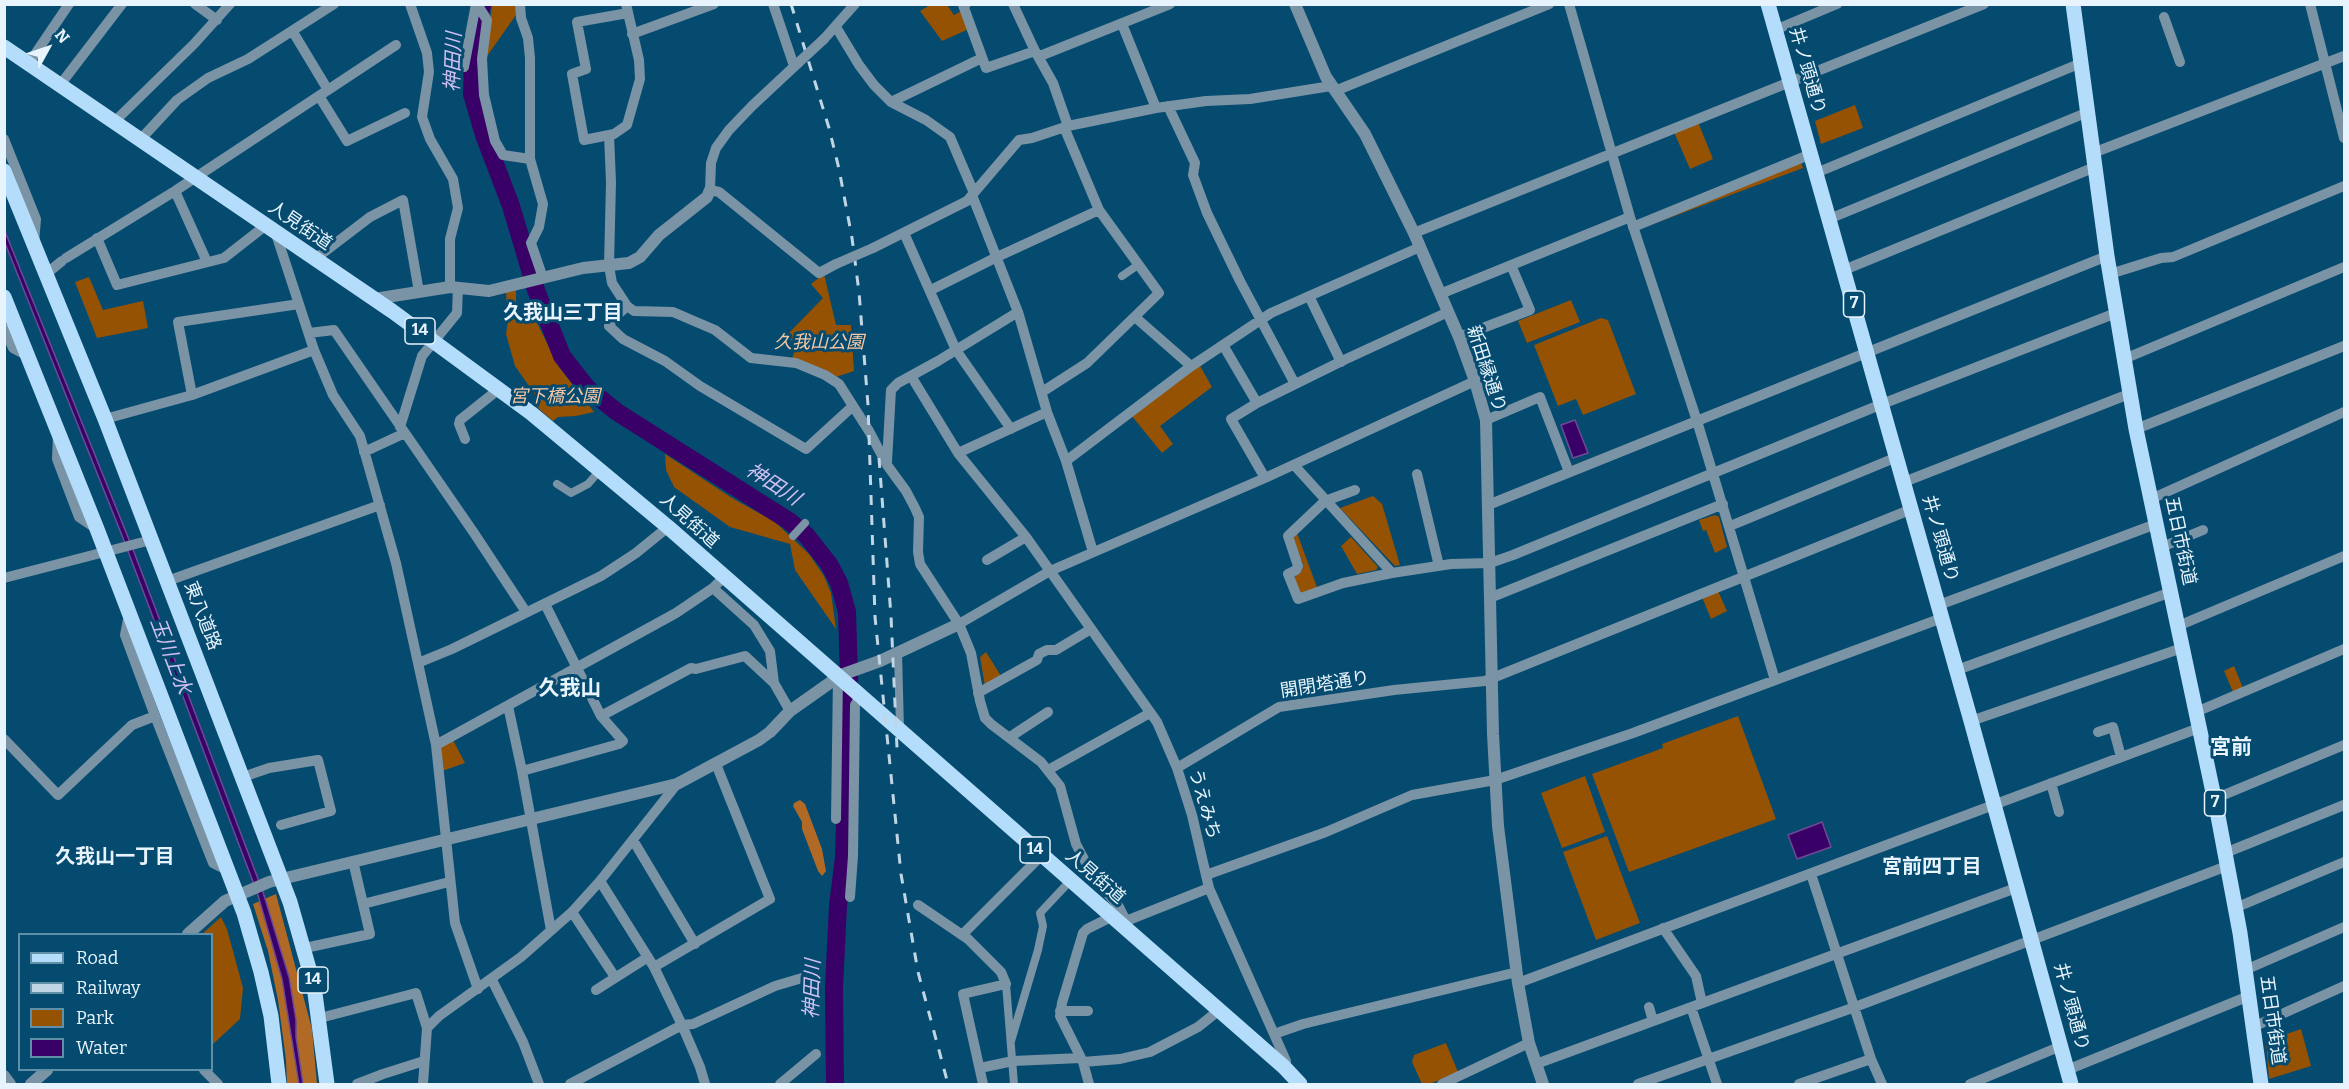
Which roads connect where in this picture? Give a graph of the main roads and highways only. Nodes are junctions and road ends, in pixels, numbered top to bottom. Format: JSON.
{"nodes":[{"id":1,"x":1768,"y":4,"type":"edge"},
{"id":2,"x":2073,"y":4,"type":"edge"},
{"id":3,"x":4,"y":47,"type":"edge"},
{"id":4,"x":4,"y":171,"type":"edge"},
{"id":5,"x":4,"y":297,"type":"edge"},
{"id":6,"x":2069,"y":1077,"type":"edge"},
{"id":7,"x":279,"y":1084,"type":"edge"},
{"id":8,"x":327,"y":1084,"type":"edge"},
{"id":9,"x":1300,"y":1084,"type":"edge"},
{"id":10,"x":2260,"y":1084,"type":"edge"}],
"edges":[{"from":1,"to":6,"type":"main road","name":"井ノ頭通り","number":"7"},
{"from":2,"to":10,"type":"main road","name":"五日市街道","number":"7"},
{"from":3,"to":9,"type":"main road","name":"人見街道","number":"14"},
{"from":4,"to":8,"type":"main road","name":"東八道路","number":"14"},
{"from":5,"to":7,"type":"main road"}]}
